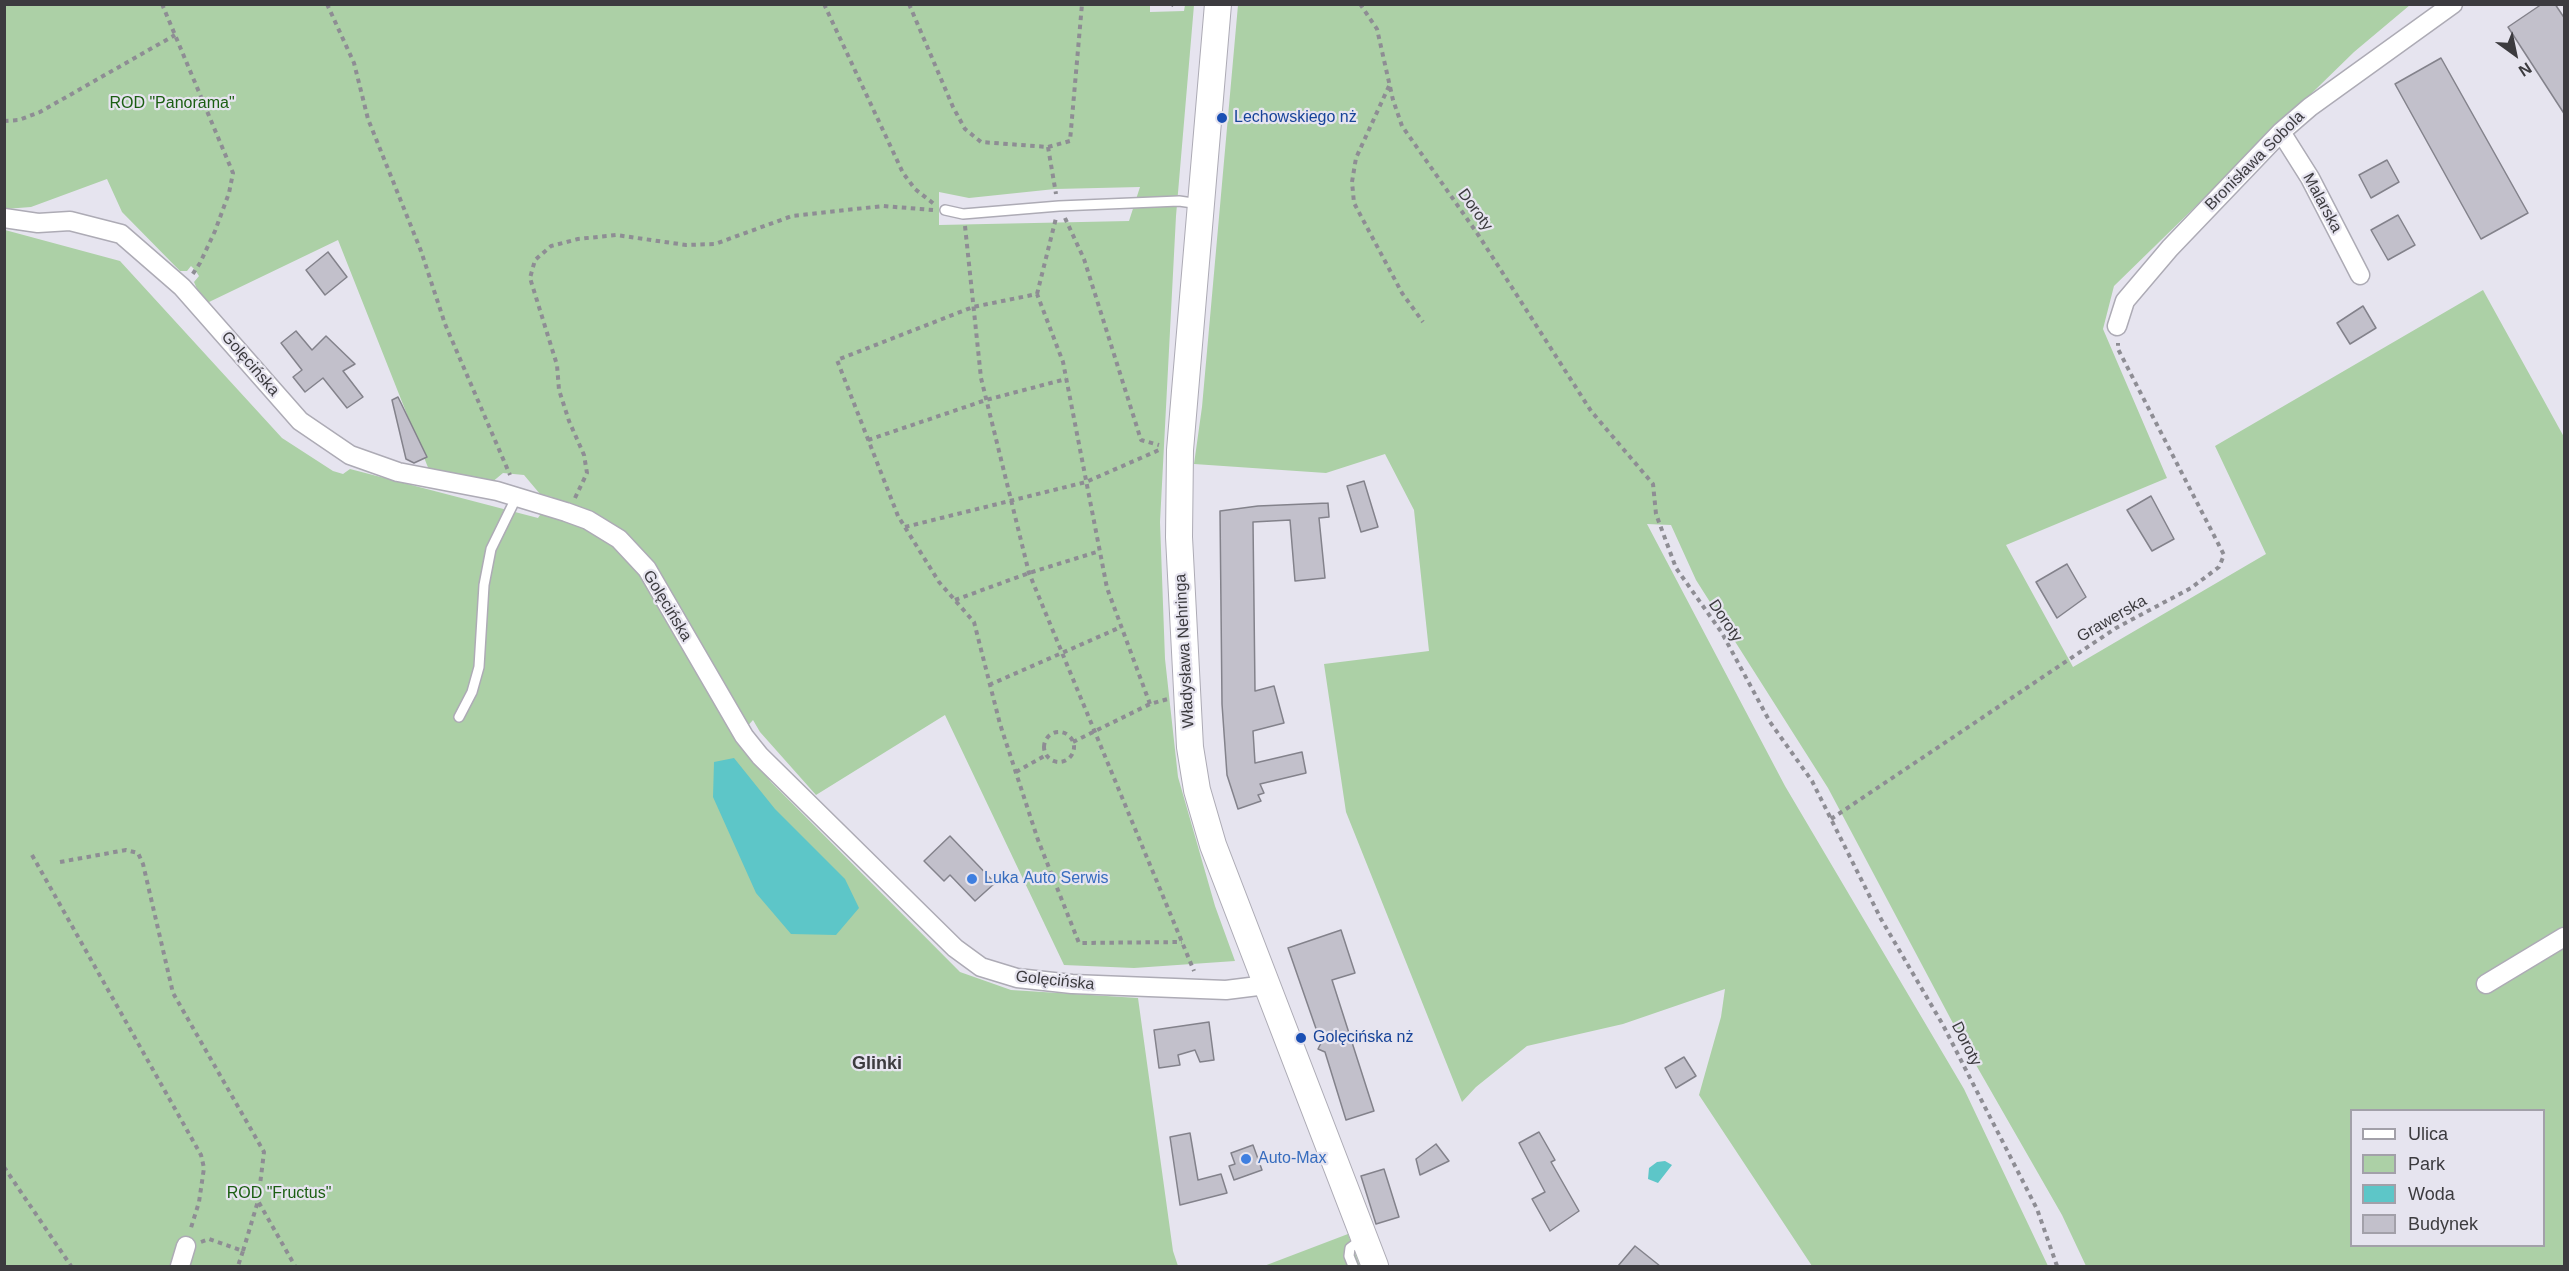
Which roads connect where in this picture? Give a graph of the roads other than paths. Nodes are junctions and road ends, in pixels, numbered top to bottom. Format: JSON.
{"nodes":[{"id":1,"x":1218,"y":4,"type":"edge"},
{"id":2,"x":2453,"y":4,"type":"edge"},
{"id":3,"x":2281,"y":132,"type":"junction"},
{"id":4,"x":1200,"y":204,"type":"junction"},
{"id":5,"x":945,"y":210,"type":"road end"},
{"id":6,"x":4,"y":218,"type":"edge"},
{"id":7,"x":2360,"y":275,"type":"dead end"},
{"id":8,"x":2117,"y":326,"type":"road end"},
{"id":9,"x":516,"y":498,"type":"junction"},
{"id":10,"x":459,"y":717,"type":"dead end"},
{"id":11,"x":2565,"y":937,"type":"edge"},
{"id":12,"x":2486,"y":984,"type":"dead end"},
{"id":13,"x":1266,"y":985,"type":"junction"},
{"id":14,"x":1364,"y":1237,"type":"junction"},
{"id":15,"x":186,"y":1246,"type":"road end"},
{"id":16,"x":180,"y":1266,"type":"edge"},
{"id":17,"x":1353,"y":1266,"type":"edge"},
{"id":18,"x":1375,"y":1266,"type":"edge"}],
"edges":[{"from":1,"to":4,"type":"street","name":"Władysława Nehringa"},
{"from":2,"to":3,"type":"street","name":"Bronisława Sobola"},
{"from":3,"to":7,"type":"street","name":"Malarska"},
{"from":3,"to":8,"type":"street","name":"Bronisława Sobola"},
{"from":4,"to":5,"type":"lane"},
{"from":4,"to":13,"type":"street","name":"Władysława Nehringa"},
{"from":6,"to":9,"type":"street","name":"Golęcińska"},
{"from":9,"to":10,"type":"lane"},
{"from":9,"to":13,"type":"street","name":"Golęcińska"},
{"from":11,"to":12,"type":"street"},
{"from":13,"to":14,"type":"street","name":"Władysława Nehringa"},
{"from":14,"to":17,"type":"lane"},
{"from":14,"to":18,"type":"street","name":"Władysława Nehringa"},
{"from":15,"to":16,"type":"street"}]}
